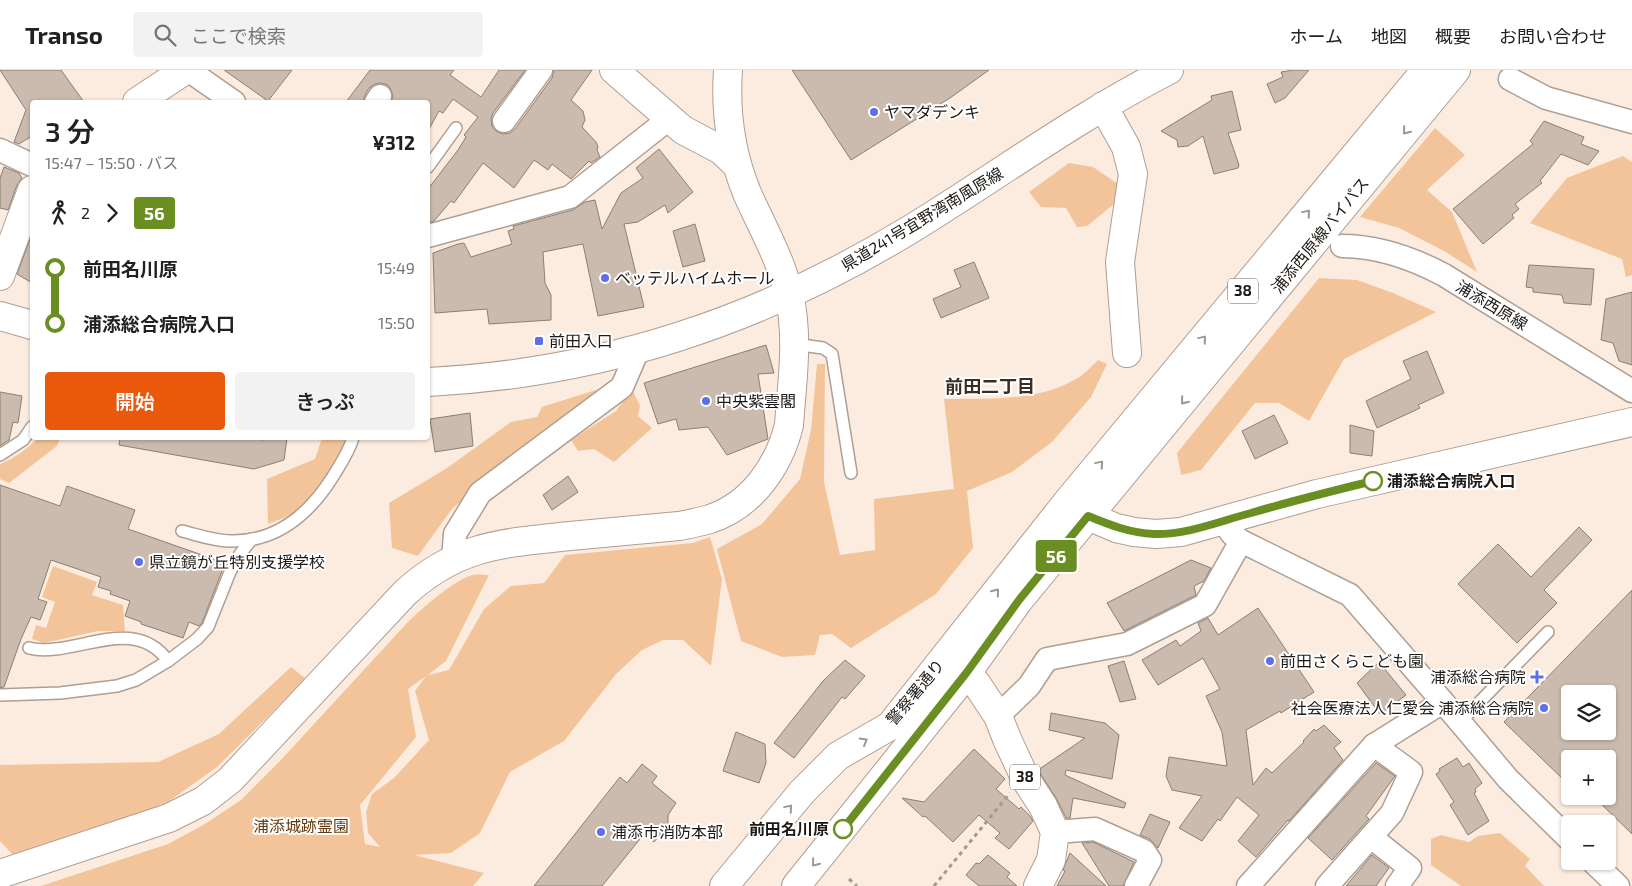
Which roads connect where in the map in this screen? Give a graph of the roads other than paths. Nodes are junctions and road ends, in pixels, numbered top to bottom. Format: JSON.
{"nodes":[{"id":1,"x":187,"y":70,"type":"edge"},
{"id":2,"x":541,"y":70,"type":"edge"},
{"id":3,"x":614,"y":70,"type":"edge"},
{"id":4,"x":728,"y":70,"type":"edge"},
{"id":5,"x":1169,"y":70,"type":"edge"},
{"id":6,"x":1456,"y":70,"type":"edge"},
{"id":7,"x":1510,"y":79,"type":"dead end"},
{"id":8,"x":1427,"y":81,"type":"edge"},
{"id":9,"x":727,"y":98,"type":"junction"},
{"id":10,"x":141,"y":100,"type":"edge"},
{"id":11,"x":231,"y":100,"type":"edge"},
{"id":12,"x":1103,"y":106,"type":"junction"},
{"id":13,"x":670,"y":118,"type":"junction"},
{"id":14,"x":504,"y":121,"type":"dead end"},
{"id":15,"x":1632,"y":122,"type":"edge"},
{"id":16,"x":456,"y":128,"type":"dead end"},
{"id":17,"x":0,"y":150,"type":"edge"},
{"id":18,"x":430,"y":163,"type":"edge"},
{"id":19,"x":30,"y":164,"type":"edge"},
{"id":20,"x":737,"y":165,"type":"junction"},
{"id":21,"x":30,"y":195,"type":"edge"},
{"id":22,"x":430,"y":235,"type":"edge"},
{"id":23,"x":1342,"y":246,"type":"dead end"},
{"id":24,"x":0,"y":276,"type":"edge"},
{"id":25,"x":789,"y":295,"type":"junction"},
{"id":26,"x":0,"y":316,"type":"edge"},
{"id":27,"x":30,"y":325,"type":"edge"},
{"id":28,"x":794,"y":344,"type":"junction"},
{"id":29,"x":638,"y":350,"type":"junction"},
{"id":30,"x":1127,"y":353,"type":"dead end"},
{"id":31,"x":430,"y":382,"type":"edge"},
{"id":32,"x":1632,"y":391,"type":"edge"},
{"id":33,"x":1632,"y":422,"type":"edge"},
{"id":34,"x":30,"y":431,"type":"edge"},
{"id":35,"x":352,"y":440,"type":"edge"},
{"id":36,"x":0,"y":455,"type":"edge"},
{"id":37,"x":850,"y":473,"type":"dead end"},
{"id":38,"x":1078,"y":509,"type":"junction"},
{"id":39,"x":1222,"y":521,"type":"junction"},
{"id":40,"x":182,"y":531,"type":"dead end"},
{"id":41,"x":252,"y":539,"type":"junction"},
{"id":42,"x":1241,"y":541,"type":"junction"},
{"id":43,"x":452,"y":559,"type":"junction"},
{"id":44,"x":1548,"y":632,"type":"dead end"},
{"id":45,"x":29,"y":648,"type":"dead end"},
{"id":46,"x":168,"y":661,"type":"junction"},
{"id":47,"x":967,"y":672,"type":"junction"},
{"id":48,"x":0,"y":695,"type":"edge"},
{"id":49,"x":1443,"y":702,"type":"junction"},
{"id":50,"x":998,"y":716,"type":"junction"},
{"id":51,"x":1459,"y":722,"type":"junction"},
{"id":52,"x":1374,"y":745,"type":"junction"},
{"id":53,"x":1561,"y":831,"type":"edge"},
{"id":54,"x":1055,"y":832,"type":"junction"},
{"id":55,"x":1371,"y":837,"type":"junction"},
{"id":56,"x":1601,"y":870,"type":"edge"},
{"id":57,"x":0,"y":874,"type":"edge"},
{"id":58,"x":1259,"y":882,"type":"edge"},
{"id":59,"x":724,"y":886,"type":"edge"},
{"id":60,"x":796,"y":886,"type":"edge"},
{"id":61,"x":1038,"y":886,"type":"edge"},
{"id":62,"x":1136,"y":886,"type":"edge"},
{"id":63,"x":1327,"y":886,"type":"edge"},
{"id":64,"x":1397,"y":886,"type":"edge"},
{"id":65,"x":1618,"y":886,"type":"edge"}],
"edges":[{"from":1,"to":10,"type":"main road"},
{"from":1,"to":11,"type":"street"},
{"from":2,"to":14,"type":"street"},
{"from":3,"to":13,"type":"main road"},
{"from":4,"to":9,"type":"main road"},
{"from":5,"to":12,"type":"main road","name":"県道241号宜野湾南風原線"},
{"from":6,"to":8,"type":"main road","name":"浦添西原線バイパス","number":"38"},
{"from":7,"to":15,"type":"street"},
{"from":8,"to":38,"type":"main road","name":"浦添西原線バイパス","number":"38"},
{"from":9,"to":13,"type":"main road"},
{"from":9,"to":20,"type":"main road"},
{"from":12,"to":25,"type":"main road","name":"県道241号宜野湾南風原線"},
{"from":12,"to":30,"type":"main road"},
{"from":13,"to":20,"type":"main road"},
{"from":13,"to":22,"type":"street"},
{"from":16,"to":18,"type":"lane"},
{"from":17,"to":19,"type":"street"},
{"from":20,"to":25,"type":"main road"},
{"from":21,"to":24,"type":"main road"},
{"from":23,"to":32,"type":"street","name":"浦添西原線"},
{"from":25,"to":28,"type":"main road"},
{"from":25,"to":29,"type":"main road","name":"県道241号宜野湾南風原線"},
{"from":26,"to":27,"type":"main road"},
{"from":28,"to":37,"type":"lane"},
{"from":28,"to":43,"type":"main road"},
{"from":29,"to":31,"type":"main road","name":"県道241号宜野湾南風原線"},
{"from":29,"to":43,"type":"street"},
{"from":33,"to":39,"type":"main road"},
{"from":34,"to":36,"type":"lane"},
{"from":35,"to":41,"type":"lane"},
{"from":38,"to":39,"type":"main road"},
{"from":38,"to":47,"type":"main road","name":"警察署通り","number":"38"},
{"from":59,"to":38,"type":"main road","name":"警察署通り","number":"38","one_way":true},
{"from":39,"to":42,"type":"street"},
{"from":40,"to":41,"type":"lane"},
{"from":41,"to":46,"type":"lane"},
{"from":42,"to":49,"type":"street"},
{"from":42,"to":50,"type":"street"},
{"from":43,"to":57,"type":"main road"},
{"from":44,"to":51,"type":"lane"},
{"from":45,"to":46,"type":"lane"},
{"from":46,"to":48,"type":"lane"},
{"from":47,"to":50,"type":"main road","number":"38"},
{"from":47,"to":60,"type":"main road","name":"警察署通り","number":"38","one_way":true},
{"from":49,"to":51,"type":"street"},
{"from":49,"to":52,"type":"street"},
{"from":50,"to":54,"type":"main road","number":"38"},
{"from":51,"to":53,"type":"street"},
{"from":52,"to":55,"type":"street"},
{"from":52,"to":58,"type":"street"},
{"from":54,"to":61,"type":"main road"},
{"from":54,"to":62,"type":"street"},
{"from":55,"to":63,"type":"street"},
{"from":55,"to":64,"type":"street"},
{"from":56,"to":65,"type":"street"}]}
